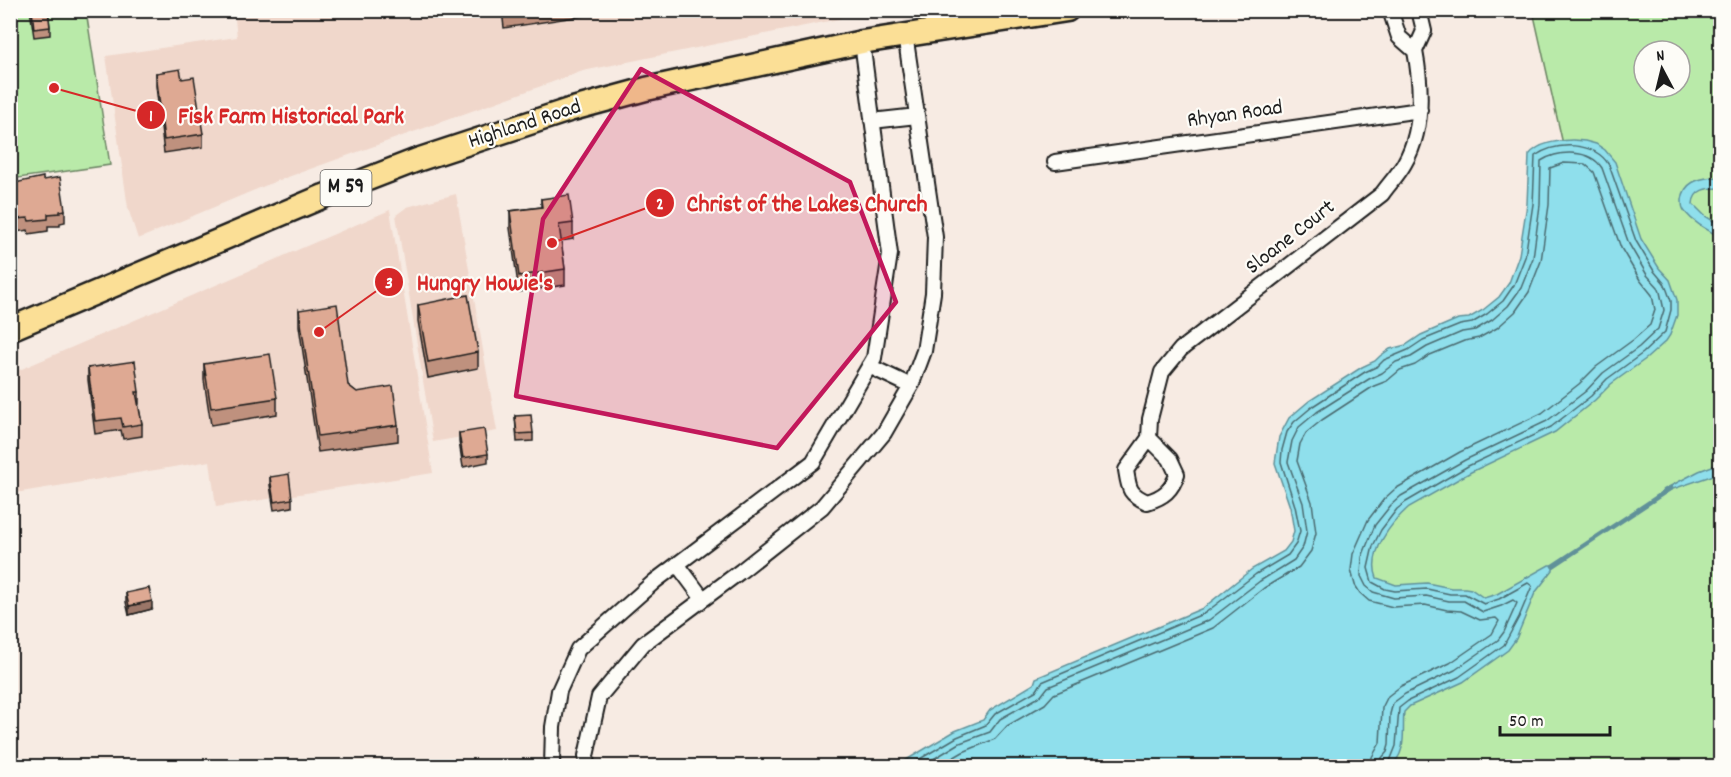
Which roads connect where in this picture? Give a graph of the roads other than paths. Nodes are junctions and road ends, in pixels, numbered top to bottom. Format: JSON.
{"nodes":[{"id":1,"x":1067,"y":10,"type":"edge"},
{"id":2,"x":1390,"y":10,"type":"edge"},
{"id":3,"x":1419,"y":10,"type":"edge"},
{"id":4,"x":905,"y":34,"type":"junction"},
{"id":5,"x":862,"y":42,"type":"junction"},
{"id":6,"x":1415,"y":51,"type":"junction"},
{"id":7,"x":1420,"y":110,"type":"junction"},
{"id":8,"x":917,"y":116,"type":"junction"},
{"id":9,"x":872,"y":121,"type":"junction"},
{"id":10,"x":1055,"y":162,"type":"dead end"},
{"id":11,"x":10,"y":329,"type":"edge"},
{"id":12,"x":869,"y":366,"type":"junction"},
{"id":13,"x":911,"y":386,"type":"junction"},
{"id":14,"x":1149,"y":438,"type":"junction"},
{"id":15,"x":677,"y":564,"type":"junction"},
{"id":16,"x":703,"y":599,"type":"junction"},
{"id":17,"x":552,"y":766,"type":"edge"},
{"id":18,"x":587,"y":766,"type":"edge"}],
"edges":[{"from":1,"to":4,"type":"highway","name":"Highland Road","number":"M 59"},
{"from":2,"to":6,"type":"street","name":"Sloane Court"},
{"from":3,"to":6,"type":"street","name":"Sloane Court"},
{"from":4,"to":5,"type":"highway","name":"Highland Road","number":"M 59"},
{"from":4,"to":8,"type":"street"},
{"from":5,"to":9,"type":"street"},
{"from":5,"to":11,"type":"highway","name":"Highland Road","number":"M 59"},
{"from":6,"to":7,"type":"street","name":"Sloane Court"},
{"from":7,"to":10,"type":"street","name":"Rhyan Road"},
{"from":7,"to":14,"type":"street","name":"Sloane Court"},
{"from":8,"to":9,"type":"street"},
{"from":8,"to":13,"type":"street"},
{"from":9,"to":12,"type":"street"},
{"from":12,"to":13,"type":"street"},
{"from":12,"to":15,"type":"street"},
{"from":13,"to":16,"type":"street"},
{"from":14,"to":14,"type":"street","name":"Sloane Court"},
{"from":15,"to":16,"type":"street"},
{"from":15,"to":17,"type":"street"},
{"from":16,"to":18,"type":"street"}]}
